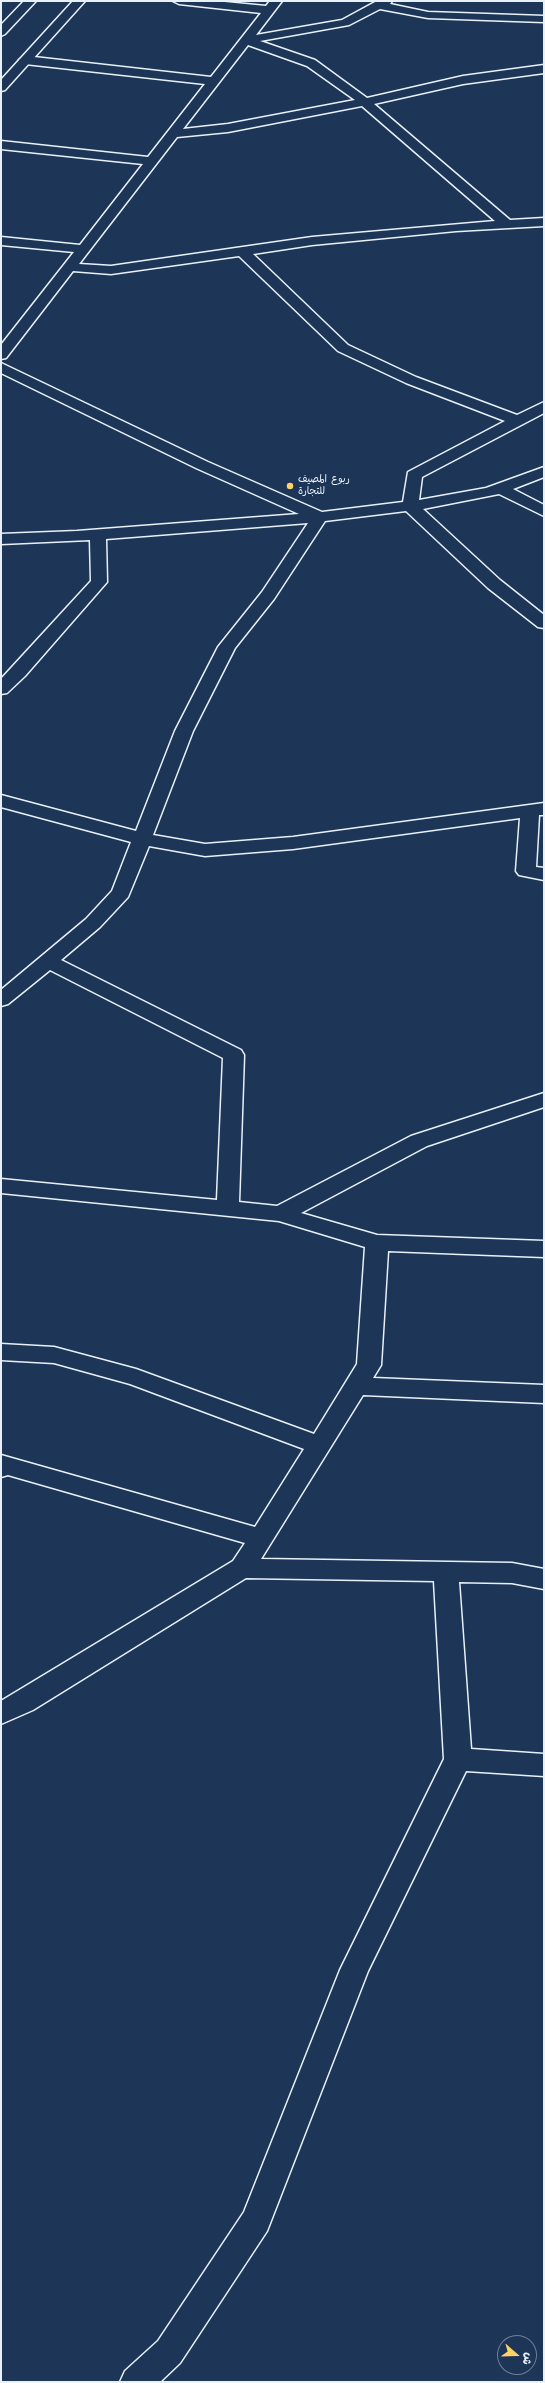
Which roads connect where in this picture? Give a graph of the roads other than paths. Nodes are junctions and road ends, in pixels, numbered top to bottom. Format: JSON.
{"nodes":[{"id":1,"x":30,"y":1,"type":"edge"},
{"id":2,"x":79,"y":1,"type":"edge"},
{"id":3,"x":179,"y":1,"type":"edge"},
{"id":4,"x":382,"y":3,"type":"edge"},
{"id":5,"x":272,"y":5,"type":"edge"},
{"id":6,"x":544,"y":19,"type":"edge"},
{"id":7,"x":1,"y":32,"type":"edge"},
{"id":8,"x":245,"y":40,"type":"junction"},
{"id":9,"x":25,"y":60,"type":"junction"},
{"id":10,"x":544,"y":69,"type":"edge"},
{"id":11,"x":213,"y":81,"type":"junction"},
{"id":12,"x":1,"y":87,"type":"edge"},
{"id":13,"x":365,"y":102,"type":"junction"},
{"id":14,"x":171,"y":134,"type":"junction"},
{"id":15,"x":1,"y":145,"type":"edge"},
{"id":16,"x":150,"y":161,"type":"junction"},
{"id":17,"x":544,"y":222,"type":"edge"},
{"id":18,"x":507,"y":224,"type":"junction"},
{"id":19,"x":1,"y":241,"type":"edge"},
{"id":20,"x":82,"y":249,"type":"junction"},
{"id":21,"x":242,"y":250,"type":"junction"},
{"id":22,"x":68,"y":267,"type":"junction"},
{"id":23,"x":1,"y":355,"type":"edge"},
{"id":24,"x":1,"y":367,"type":"edge"},
{"id":25,"x":544,"y":407,"type":"edge"},
{"id":26,"x":519,"y":421,"type":"junction"},
{"id":27,"x":544,"y":472,"type":"edge"},
{"id":28,"x":499,"y":488,"type":"junction"},
{"id":29,"x":410,"y":506,"type":"junction"},
{"id":30,"x":544,"y":511,"type":"edge"},
{"id":31,"x":320,"y":517,"type":"junction"},
{"id":32,"x":98,"y":534,"type":"junction"},
{"id":33,"x":1,"y":539,"type":"edge"},
{"id":34,"x":544,"y":622,"type":"edge"},
{"id":35,"x":1,"y":689,"type":"edge"},
{"id":36,"x":1,"y":801,"type":"edge"},
{"id":37,"x":537,"y":810,"type":"edge"},
{"id":38,"x":143,"y":839,"type":"junction"},
{"id":39,"x":544,"y":874,"type":"edge"},
{"id":40,"x":48,"y":961,"type":"junction"},
{"id":41,"x":1,"y":1000,"type":"edge"},
{"id":42,"x":544,"y":1100,"type":"edge"},
{"id":43,"x":1,"y":1186,"type":"edge"},
{"id":44,"x":228,"y":1208,"type":"junction"},
{"id":45,"x":280,"y":1214,"type":"junction"},
{"id":46,"x":377,"y":1244,"type":"junction"},
{"id":47,"x":544,"y":1249,"type":"edge"},
{"id":48,"x":1,"y":1352,"type":"edge"},
{"id":49,"x":356,"y":1386,"type":"junction"},
{"id":50,"x":544,"y":1394,"type":"edge"},
{"id":51,"x":319,"y":1445,"type":"junction"},
{"id":52,"x":1,"y":1468,"type":"edge"},
{"id":53,"x":261,"y":1538,"type":"junction"},
{"id":54,"x":242,"y":1568,"type":"junction"},
{"id":55,"x":446,"y":1572,"type":"junction"},
{"id":56,"x":544,"y":1579,"type":"edge"},
{"id":57,"x":1,"y":1713,"type":"edge"},
{"id":58,"x":458,"y":1759,"type":"junction"},
{"id":59,"x":544,"y":1765,"type":"edge"},
{"id":60,"x":136,"y":2382,"type":"edge"}],
"edges":[{"from":1,"to":7,"type":"street"},
{"from":2,"to":9,"type":"street"},
{"from":3,"to":5,"type":"street"},
{"from":4,"to":6,"type":"street"},
{"from":4,"to":8,"type":"street"},
{"from":5,"to":8,"type":"street"},
{"from":8,"to":11,"type":"street"},
{"from":8,"to":13,"type":"street"},
{"from":9,"to":11,"type":"street"},
{"from":9,"to":12,"type":"street"},
{"from":10,"to":13,"type":"street"},
{"from":11,"to":14,"type":"street"},
{"from":13,"to":14,"type":"street"},
{"from":13,"to":18,"type":"street"},
{"from":14,"to":16,"type":"street"},
{"from":15,"to":16,"type":"street"},
{"from":16,"to":20,"type":"street"},
{"from":17,"to":18,"type":"street"},
{"from":18,"to":21,"type":"street"},
{"from":19,"to":20,"type":"street"},
{"from":20,"to":22,"type":"street"},
{"from":21,"to":22,"type":"street"},
{"from":21,"to":26,"type":"street"},
{"from":22,"to":23,"type":"street"},
{"from":24,"to":31,"type":"street"},
{"from":25,"to":26,"type":"street"},
{"from":26,"to":29,"type":"street"},
{"from":27,"to":28,"type":"street"},
{"from":28,"to":29,"type":"street"},
{"from":28,"to":30,"type":"street"},
{"from":29,"to":31,"type":"street"},
{"from":29,"to":34,"type":"street"},
{"from":31,"to":32,"type":"street"},
{"from":31,"to":38,"type":"street"},
{"from":32,"to":33,"type":"street"},
{"from":32,"to":35,"type":"street"},
{"from":36,"to":38,"type":"street"},
{"from":37,"to":38,"type":"street"},
{"from":37,"to":39,"type":"street"},
{"from":38,"to":40,"type":"street"},
{"from":40,"to":41,"type":"street"},
{"from":40,"to":44,"type":"street"},
{"from":42,"to":45,"type":"street"},
{"from":43,"to":44,"type":"street"},
{"from":44,"to":45,"type":"street"},
{"from":45,"to":46,"type":"street"},
{"from":46,"to":47,"type":"street"},
{"from":46,"to":49,"type":"street"},
{"from":48,"to":51,"type":"street"},
{"from":49,"to":50,"type":"street"},
{"from":49,"to":51,"type":"street"},
{"from":51,"to":53,"type":"street"},
{"from":52,"to":53,"type":"street"},
{"from":53,"to":54,"type":"street"},
{"from":54,"to":55,"type":"street"},
{"from":54,"to":57,"type":"street"},
{"from":55,"to":56,"type":"street"},
{"from":55,"to":58,"type":"street"},
{"from":58,"to":59,"type":"street"},
{"from":58,"to":60,"type":"street"}]}
